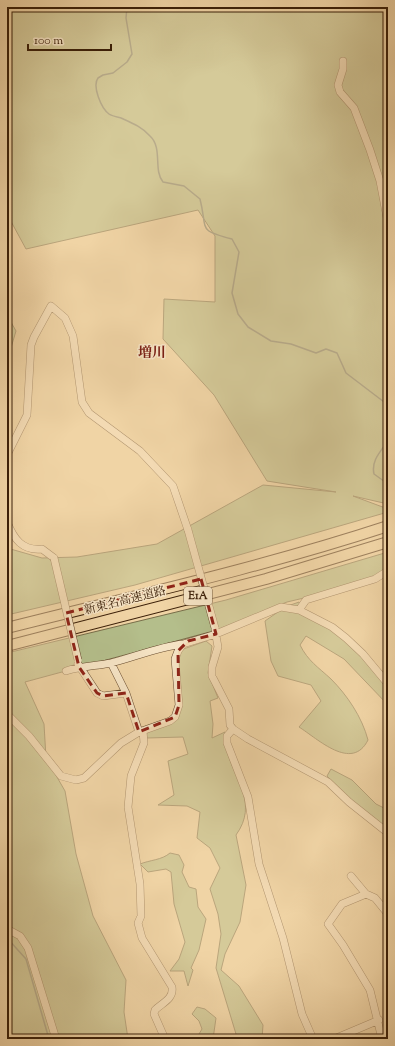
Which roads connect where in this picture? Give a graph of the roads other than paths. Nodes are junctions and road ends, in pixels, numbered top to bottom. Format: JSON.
{"nodes":[{"id":1,"x":343,"y":61,"type":"dead end"},
{"id":2,"x":388,"y":223,"type":"edge"},
{"id":3,"x":7,"y":454,"type":"edge"},
{"id":4,"x":7,"y":522,"type":"edge"},
{"id":5,"x":386,"y":527,"type":"edge"},
{"id":6,"x":388,"y":542,"type":"edge"},
{"id":7,"x":386,"y":572,"type":"dead end"},
{"id":8,"x":299,"y":610,"type":"junction"},
{"id":9,"x":7,"y":628,"type":"edge"},
{"id":10,"x":215,"y":631,"type":"junction"},
{"id":11,"x":183,"y":644,"type":"junction"},
{"id":12,"x":7,"y":646,"type":"edge"},
{"id":13,"x":111,"y":663,"type":"junction"},
{"id":14,"x":78,"y":664,"type":"junction"},
{"id":15,"x":66,"y":671,"type":"dead end"},
{"id":16,"x":388,"y":684,"type":"edge"},
{"id":17,"x":126,"y":693,"type":"junction"},
{"id":18,"x":7,"y":714,"type":"edge"},
{"id":19,"x":233,"y":729,"type":"junction"},
{"id":20,"x":141,"y":732,"type":"junction"},
{"id":21,"x":388,"y":832,"type":"edge"},
{"id":22,"x":350,"y":876,"type":"dead end"},
{"id":23,"x":366,"y":894,"type":"junction"},
{"id":24,"x":388,"y":914,"type":"edge"},
{"id":25,"x":7,"y":929,"type":"edge"},
{"id":26,"x":379,"y":1020,"type":"junction"},
{"id":27,"x":56,"y":1039,"type":"edge"},
{"id":28,"x":165,"y":1039,"type":"edge"},
{"id":29,"x":313,"y":1039,"type":"edge"},
{"id":30,"x":334,"y":1039,"type":"edge"},
{"id":31,"x":382,"y":1039,"type":"edge"}],
"edges":[{"from":1,"to":2,"type":"street"},
{"from":3,"to":10,"type":"street","bridge":true},
{"from":4,"to":14,"type":"street","bridge":true},
{"from":5,"to":9,"type":"highway","name":"新東名高速道路","number":"E1A"},
{"from":6,"to":12,"type":"highway","name":"新東名高速道路","number":"E1A"},
{"from":7,"to":8,"type":"street"},
{"from":8,"to":10,"type":"street"},
{"from":8,"to":16,"type":"street"},
{"from":10,"to":11,"type":"street"},
{"from":10,"to":19,"type":"street"},
{"from":11,"to":13,"type":"street"},
{"from":11,"to":20,"type":"street"},
{"from":13,"to":14,"type":"street"},
{"from":13,"to":17,"type":"street"},
{"from":14,"to":15,"type":"street"},
{"from":14,"to":17,"type":"street"},
{"from":17,"to":20,"type":"street"},
{"from":18,"to":20,"type":"street"},
{"from":19,"to":21,"type":"street"},
{"from":19,"to":29,"type":"street"},
{"from":20,"to":28,"type":"street"},
{"from":22,"to":23,"type":"street"},
{"from":23,"to":24,"type":"street"},
{"from":23,"to":26,"type":"street"},
{"from":25,"to":27,"type":"street"},
{"from":26,"to":30,"type":"street"},
{"from":26,"to":31,"type":"street"}]}
